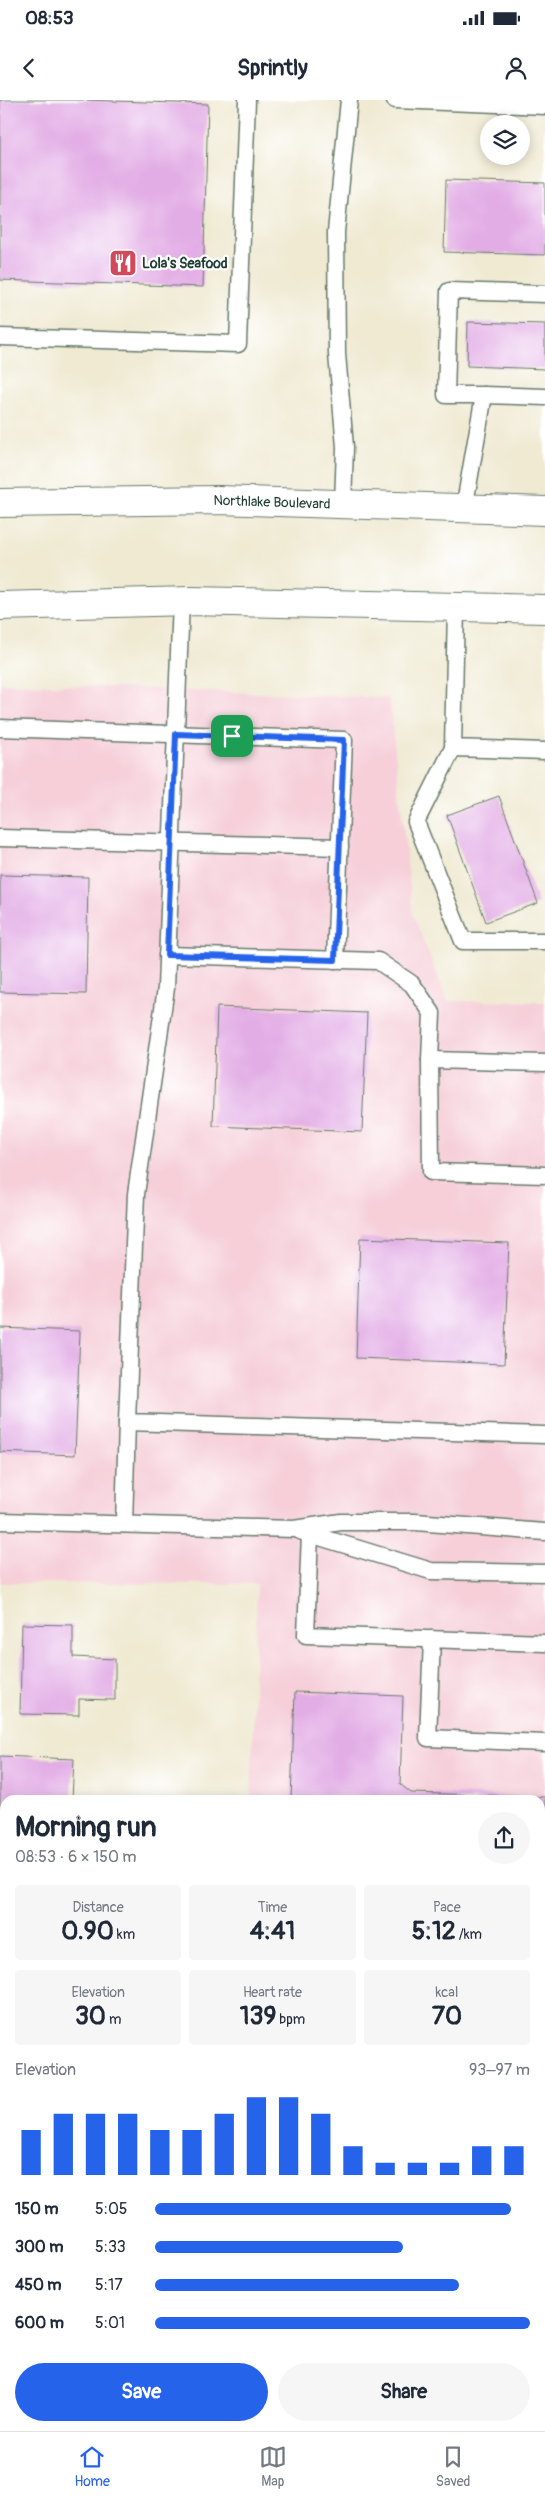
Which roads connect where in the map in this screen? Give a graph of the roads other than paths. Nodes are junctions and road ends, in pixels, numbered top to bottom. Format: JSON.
{"nodes":[{"id":1,"x":248,"y":100,"type":"edge"},
{"id":2,"x":349,"y":100,"type":"edge"},
{"id":3,"x":395,"y":100,"type":"edge"},
{"id":4,"x":545,"y":106,"type":"edge"},
{"id":5,"x":545,"y":294,"type":"edge"},
{"id":6,"x":0,"y":337,"type":"edge"},
{"id":7,"x":484,"y":395,"type":"junction"},
{"id":8,"x":545,"y":397,"type":"edge"},
{"id":9,"x":0,"y":503,"type":"edge"},
{"id":10,"x":343,"y":504,"type":"junction"},
{"id":11,"x":464,"y":509,"type":"junction"},
{"id":12,"x":545,"y":511,"type":"edge"},
{"id":13,"x":181,"y":601,"type":"junction"},
{"id":14,"x":0,"y":606,"type":"edge"},
{"id":15,"x":456,"y":607,"type":"junction"},
{"id":16,"x":545,"y":609,"type":"edge"},
{"id":17,"x":0,"y":728,"type":"edge"},
{"id":18,"x":176,"y":734,"type":"junction"},
{"id":19,"x":453,"y":748,"type":"junction"},
{"id":20,"x":545,"y":750,"type":"edge"},
{"id":21,"x":0,"y":838,"type":"edge"},
{"id":22,"x":171,"y":841,"type":"junction"},
{"id":23,"x":340,"y":847,"type":"junction"},
{"id":24,"x":545,"y":941,"type":"edge"},
{"id":25,"x":167,"y":955,"type":"junction"},
{"id":26,"x":335,"y":960,"type":"junction"},
{"id":27,"x":430,"y":1060,"type":"junction"},
{"id":28,"x":545,"y":1063,"type":"edge"},
{"id":29,"x":545,"y":1174,"type":"edge"},
{"id":30,"x":127,"y":1422,"type":"junction"},
{"id":31,"x":545,"y":1435,"type":"edge"},
{"id":32,"x":0,"y":1521,"type":"edge"},
{"id":33,"x":124,"y":1524,"type":"junction"},
{"id":34,"x":294,"y":1529,"type":"junction"},
{"id":35,"x":545,"y":1532,"type":"edge"},
{"id":36,"x":310,"y":1534,"type":"junction"},
{"id":37,"x":545,"y":1573,"type":"edge"},
{"id":38,"x":432,"y":1639,"type":"junction"},
{"id":39,"x":545,"y":1643,"type":"edge"},
{"id":40,"x":545,"y":1743,"type":"edge"}],
"edges":[{"from":1,"to":6,"type":"lane"},
{"from":2,"to":10,"type":"lane"},
{"from":3,"to":4,"type":"lane"},
{"from":5,"to":7,"type":"lane"},
{"from":7,"to":8,"type":"lane"},
{"from":7,"to":11,"type":"lane"},
{"from":9,"to":10,"type":"main road","name":"Northlake Boulevard"},
{"from":10,"to":11,"type":"main road","name":"Northlake Boulevard"},
{"from":11,"to":12,"type":"main road","name":"Northlake Boulevard"},
{"from":13,"to":14,"type":"main road"},
{"from":13,"to":15,"type":"main road"},
{"from":13,"to":18,"type":"lane"},
{"from":15,"to":16,"type":"main road"},
{"from":15,"to":19,"type":"lane"},
{"from":17,"to":18,"type":"lane"},
{"from":18,"to":22,"type":"lane"},
{"from":18,"to":23,"type":"lane"},
{"from":19,"to":20,"type":"lane"},
{"from":19,"to":24,"type":"lane"},
{"from":21,"to":22,"type":"lane"},
{"from":22,"to":23,"type":"lane"},
{"from":22,"to":25,"type":"lane"},
{"from":23,"to":26,"type":"lane"},
{"from":25,"to":26,"type":"lane"},
{"from":25,"to":30,"type":"lane"},
{"from":26,"to":27,"type":"lane"},
{"from":27,"to":28,"type":"lane"},
{"from":27,"to":29,"type":"lane"},
{"from":30,"to":31,"type":"lane"},
{"from":30,"to":33,"type":"lane"},
{"from":32,"to":33,"type":"lane"},
{"from":33,"to":34,"type":"lane"},
{"from":34,"to":35,"type":"lane"},
{"from":34,"to":36,"type":"lane"},
{"from":36,"to":37,"type":"lane"},
{"from":36,"to":38,"type":"lane"},
{"from":38,"to":39,"type":"lane"},
{"from":38,"to":40,"type":"lane"}]}
